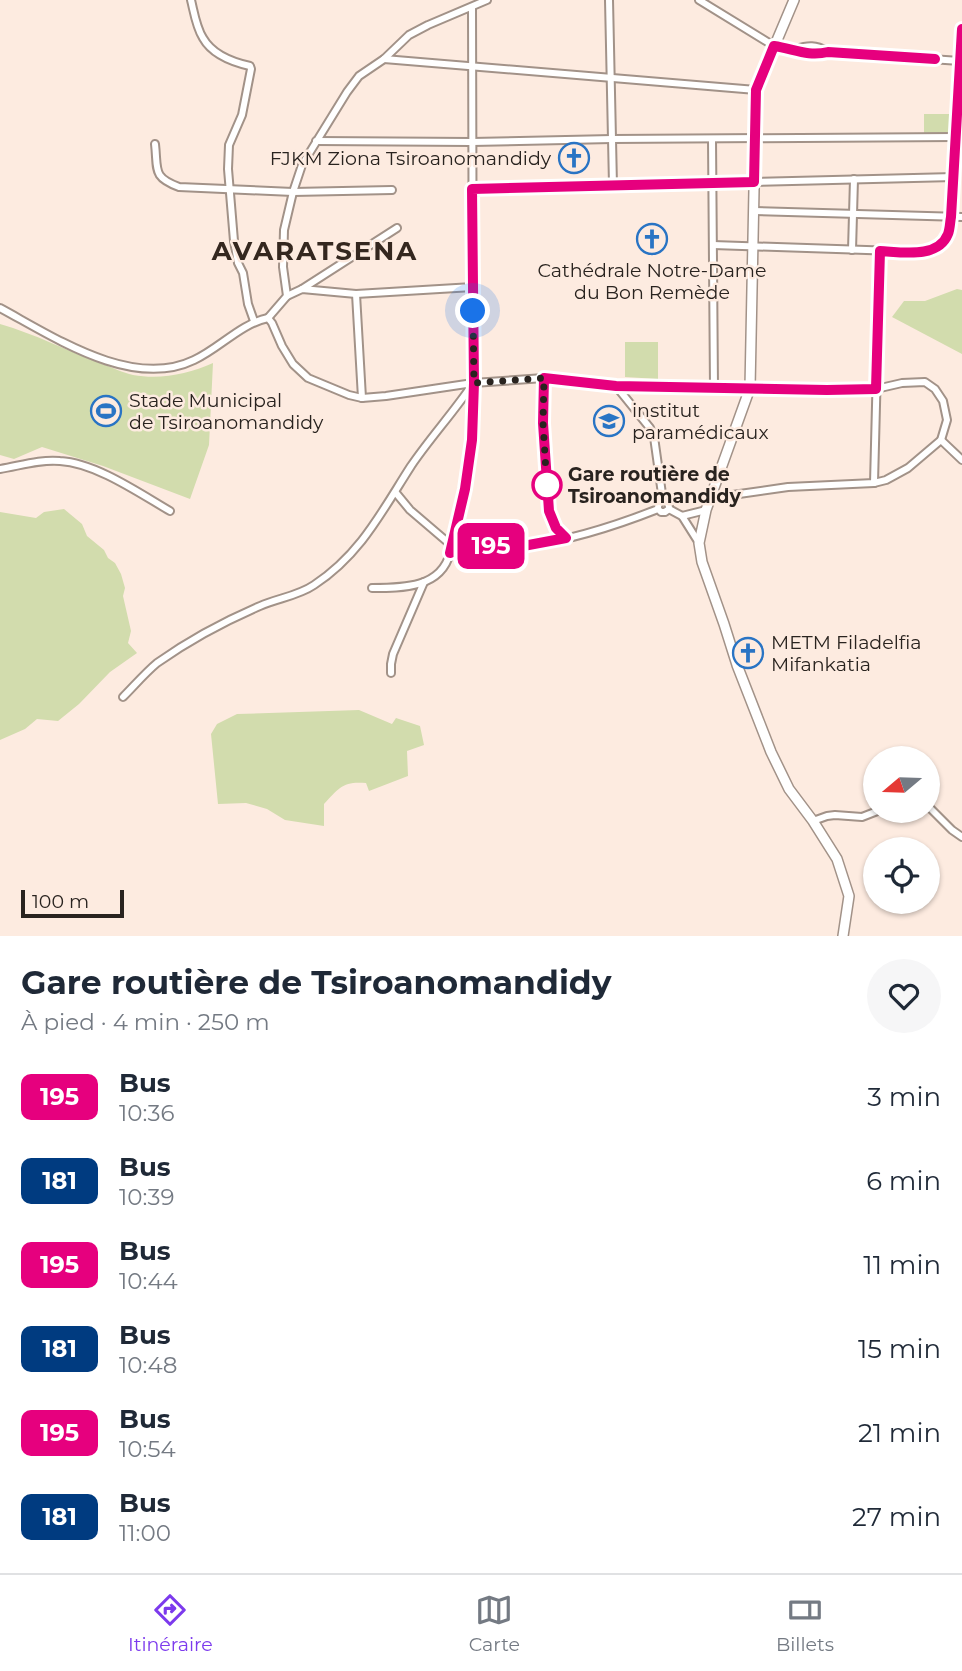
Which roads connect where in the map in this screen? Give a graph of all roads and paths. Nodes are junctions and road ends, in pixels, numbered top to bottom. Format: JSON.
{"nodes":[{"id":1,"x":191,"y":0,"type":"edge"},
{"id":2,"x":487,"y":0,"type":"edge"},
{"id":3,"x":609,"y":0,"type":"edge"},
{"id":4,"x":699,"y":0,"type":"edge"},
{"id":5,"x":794,"y":0,"type":"edge"},
{"id":6,"x":472,"y":7,"type":"junction"},
{"id":7,"x":962,"y":29,"type":"edge"},
{"id":8,"x":774,"y":46,"type":"junction"},
{"id":9,"x":384,"y":59,"type":"junction"},
{"id":10,"x":960,"y":61,"type":"junction"},
{"id":11,"x":472,"y":67,"type":"junction"},
{"id":12,"x":611,"y":78,"type":"junction"},
{"id":13,"x":756,"y":90,"type":"junction"},
{"id":14,"x":755,"y":138,"type":"junction"},
{"id":15,"x":956,"y":138,"type":"junction"},
{"id":16,"x":612,"y":139,"type":"junction"},
{"id":17,"x":712,"y":139,"type":"junction"},
{"id":18,"x":316,"y":141,"type":"junction"},
{"id":19,"x":472,"y":142,"type":"junction"},
{"id":20,"x":155,"y":144,"type":"dead end"},
{"id":21,"x":954,"y":177,"type":"junction"},
{"id":22,"x":854,"y":179,"type":"junction"},
{"id":23,"x":754,"y":182,"type":"junction"},
{"id":24,"x":713,"y":183,"type":"junction"},
{"id":25,"x":613,"y":185,"type":"junction"},
{"id":26,"x":472,"y":189,"type":"junction"},
{"id":27,"x":229,"y":190,"type":"junction"},
{"id":28,"x":392,"y":190,"type":"dead end"},
{"id":29,"x":293,"y":192,"type":"junction"},
{"id":30,"x":754,"y":211,"type":"junction"},
{"id":31,"x":853,"y":214,"type":"junction"},
{"id":32,"x":951,"y":217,"type":"junction"},
{"id":33,"x":962,"y":217,"type":"edge"},
{"id":34,"x":397,"y":228,"type":"dead end"},
{"id":35,"x":713,"y":246,"type":"junction"},
{"id":36,"x":753,"y":246,"type":"junction"},
{"id":37,"x":852,"y":250,"type":"junction"},
{"id":38,"x":880,"y":251,"type":"junction"},
{"id":39,"x":473,"y":287,"type":"junction"},
{"id":40,"x":302,"y":289,"type":"junction"},
{"id":41,"x":356,"y":293,"type":"junction"},
{"id":42,"x":287,"y":296,"type":"junction"},
{"id":43,"x":0,"y":308,"type":"edge"},
{"id":44,"x":268,"y":318,"type":"junction"},
{"id":45,"x":254,"y":321,"type":"junction"},
{"id":46,"x":544,"y":378,"type":"junction"},
{"id":47,"x":474,"y":383,"type":"junction"},
{"id":48,"x":616,"y":386,"type":"junction"},
{"id":49,"x":714,"y":387,"type":"junction"},
{"id":50,"x":750,"y":388,"type":"junction"},
{"id":51,"x":876,"y":389,"type":"junction"},
{"id":52,"x":362,"y":398,"type":"junction"},
{"id":53,"x":941,"y":440,"type":"junction"},
{"id":54,"x":962,"y":460,"type":"edge"},
{"id":55,"x":0,"y":469,"type":"edge"},
{"id":56,"x":874,"y":483,"type":"junction"},
{"id":57,"x":396,"y":493,"type":"junction"},
{"id":58,"x":711,"y":498,"type":"junction"},
{"id":59,"x":663,"y":500,"type":"junction"},
{"id":60,"x":658,"y":509,"type":"junction"},
{"id":61,"x":669,"y":509,"type":"junction"},
{"id":62,"x":706,"y":510,"type":"junction"},
{"id":63,"x":170,"y":511,"type":"dead end"},
{"id":64,"x":681,"y":516,"type":"junction"},
{"id":65,"x":566,"y":538,"type":"junction"},
{"id":66,"x":699,"y":543,"type":"junction"},
{"id":67,"x":450,"y":549,"type":"junction"},
{"id":68,"x":424,"y":582,"type":"junction"},
{"id":69,"x":372,"y":588,"type":"dead end"},
{"id":70,"x":391,"y":673,"type":"dead end"},
{"id":71,"x":123,"y":697,"type":"dead end"},
{"id":72,"x":863,"y":817,"type":"edge"},
{"id":73,"x":940,"y":818,"type":"edge"},
{"id":74,"x":813,"y":821,"type":"junction"},
{"id":75,"x":962,"y":837,"type":"edge"},
{"id":76,"x":842,"y":936,"type":"edge"}],
"edges":[{"from":1,"to":27,"type":"street"},
{"from":2,"to":6,"type":"street"},
{"from":3,"to":12,"type":"street"},
{"from":4,"to":8,"type":"street"},
{"from":5,"to":8,"type":"main road"},
{"from":6,"to":9,"type":"street"},
{"from":6,"to":11,"type":"street"},
{"from":7,"to":10,"type":"street"},
{"from":8,"to":10,"type":"street"},
{"from":8,"to":13,"type":"main road"},
{"from":9,"to":11,"type":"street"},
{"from":9,"to":18,"type":"street"},
{"from":10,"to":15,"type":"street"},
{"from":11,"to":12,"type":"street"},
{"from":11,"to":19,"type":"street"},
{"from":12,"to":13,"type":"street"},
{"from":12,"to":16,"type":"street"},
{"from":13,"to":14,"type":"main road"},
{"from":14,"to":15,"type":"street"},
{"from":14,"to":17,"type":"street"},
{"from":14,"to":23,"type":"main road"},
{"from":15,"to":21,"type":"street"},
{"from":16,"to":17,"type":"street"},
{"from":16,"to":19,"type":"street"},
{"from":16,"to":25,"type":"street"},
{"from":17,"to":24,"type":"street"},
{"from":18,"to":19,"type":"street"},
{"from":18,"to":29,"type":"street"},
{"from":19,"to":26,"type":"street"},
{"from":20,"to":27,"type":"street"},
{"from":21,"to":22,"type":"street"},
{"from":21,"to":32,"type":"street"},
{"from":22,"to":23,"type":"street"},
{"from":22,"to":31,"type":"street"},
{"from":23,"to":24,"type":"street"},
{"from":23,"to":30,"type":"main road"},
{"from":24,"to":25,"type":"street"},
{"from":24,"to":35,"type":"street"},
{"from":25,"to":26,"type":"street"},
{"from":26,"to":39,"type":"street"},
{"from":27,"to":29,"type":"street"},
{"from":27,"to":45,"type":"street"},
{"from":28,"to":29,"type":"street"},
{"from":29,"to":42,"type":"street"},
{"from":30,"to":31,"type":"street"},
{"from":30,"to":36,"type":"main road"},
{"from":31,"to":32,"type":"street"},
{"from":31,"to":37,"type":"street"},
{"from":32,"to":33,"type":"street"},
{"from":32,"to":38,"type":"street"},
{"from":34,"to":40,"type":"street"},
{"from":35,"to":36,"type":"street"},
{"from":35,"to":49,"type":"street"},
{"from":36,"to":37,"type":"street"},
{"from":36,"to":50,"type":"main road"},
{"from":37,"to":38,"type":"street"},
{"from":38,"to":51,"type":"street"},
{"from":39,"to":41,"type":"street"},
{"from":39,"to":47,"type":"street"},
{"from":40,"to":41,"type":"street"},
{"from":40,"to":42,"type":"street"},
{"from":41,"to":52,"type":"street"},
{"from":42,"to":44,"type":"street"},
{"from":43,"to":45,"type":"street"},
{"from":44,"to":45,"type":"street"},
{"from":44,"to":52,"type":"street"},
{"from":46,"to":47,"type":"street"},
{"from":46,"to":48,"type":"street"},
{"from":46,"to":65,"type":"street"},
{"from":47,"to":52,"type":"street"},
{"from":47,"to":57,"type":"street"},
{"from":47,"to":67,"type":"street"},
{"from":48,"to":49,"type":"street"},
{"from":48,"to":59,"type":"street"},
{"from":49,"to":50,"type":"street"},
{"from":50,"to":51,"type":"street"},
{"from":50,"to":58,"type":"main road"},
{"from":51,"to":53,"type":"street"},
{"from":51,"to":56,"type":"street"},
{"from":53,"to":54,"type":"street"},
{"from":53,"to":56,"type":"street"},
{"from":55,"to":63,"type":"street"},
{"from":56,"to":58,"type":"street"},
{"from":57,"to":67,"type":"street"},
{"from":57,"to":71,"type":"street"},
{"from":58,"to":62,"type":"main road"},
{"from":59,"to":60,"type":"street"},
{"from":59,"to":61,"type":"street"},
{"from":60,"to":61,"type":"street"},
{"from":60,"to":65,"type":"street"},
{"from":61,"to":64,"type":"street"},
{"from":62,"to":64,"type":"street"},
{"from":62,"to":66,"type":"main road"},
{"from":64,"to":66,"type":"street"},
{"from":65,"to":67,"type":"street"},
{"from":66,"to":74,"type":"main road"},
{"from":67,"to":68,"type":"street"},
{"from":68,"to":69,"type":"street"},
{"from":68,"to":70,"type":"street"},
{"from":72,"to":74,"type":"street"},
{"from":73,"to":75,"type":"street"},
{"from":74,"to":76,"type":"main road"}]}
